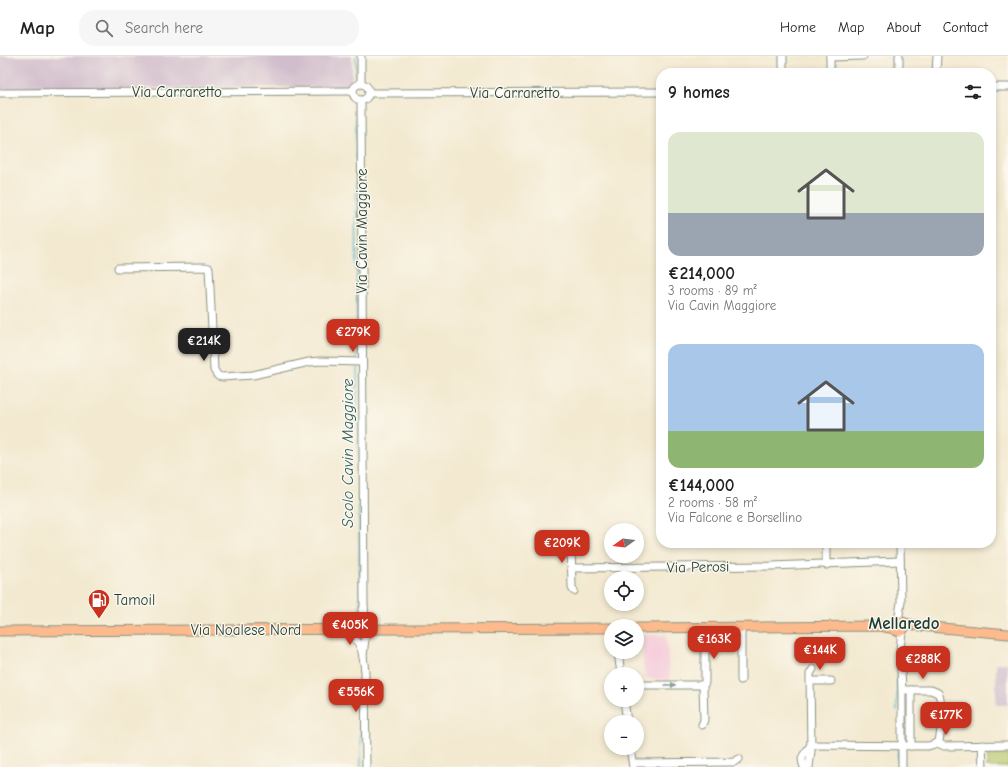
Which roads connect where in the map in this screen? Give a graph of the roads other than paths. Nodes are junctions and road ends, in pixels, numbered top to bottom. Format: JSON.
{"nodes":[{"id":1,"x":361,"y":56,"type":"edge"},
{"id":2,"x":783,"y":56,"type":"edge"},
{"id":3,"x":863,"y":56,"type":"edge"},
{"id":4,"x":899,"y":56,"type":"edge"},
{"id":5,"x":937,"y":56,"type":"edge"},
{"id":6,"x":830,"y":57,"type":"edge"},
{"id":7,"x":783,"y":68,"type":"edge"},
{"id":8,"x":830,"y":68,"type":"edge"},
{"id":9,"x":899,"y":68,"type":"edge"},
{"id":10,"x":936,"y":68,"type":"edge"},
{"id":11,"x":361,"y":84,"type":"junction"},
{"id":12,"x":996,"y":87,"type":"edge"},
{"id":13,"x":1008,"y":87,"type":"edge"},
{"id":14,"x":353,"y":91,"type":"junction"},
{"id":15,"x":656,"y":92,"type":"edge"},
{"id":16,"x":0,"y":93,"type":"edge"},
{"id":17,"x":369,"y":93,"type":"junction"},
{"id":18,"x":361,"y":100,"type":"junction"},
{"id":19,"x":118,"y":268,"type":"dead end"},
{"id":20,"x":359,"y":362,"type":"junction"},
{"id":21,"x":574,"y":538,"type":"dead end"},
{"id":22,"x":826,"y":548,"type":"edge"},
{"id":23,"x":900,"y":548,"type":"edge"},
{"id":24,"x":900,"y":561,"type":"junction"},
{"id":25,"x":826,"y":565,"type":"junction"},
{"id":26,"x":571,"y":568,"type":"junction"},
{"id":27,"x":574,"y":591,"type":"dead end"},
{"id":28,"x":364,"y":605,"type":"junction"},
{"id":29,"x":360,"y":617,"type":"junction"},
{"id":30,"x":900,"y":626,"type":"junction"},
{"id":31,"x":705,"y":627,"type":"junction"},
{"id":32,"x":741,"y":627,"type":"junction"},
{"id":33,"x":604,"y":628,"type":"edge"},
{"id":34,"x":644,"y":628,"type":"edge"},
{"id":35,"x":344,"y":629,"type":"junction"},
{"id":36,"x":364,"y":629,"type":"junction"},
{"id":37,"x":0,"y":631,"type":"edge"},
{"id":38,"x":1008,"y":634,"type":"edge"},
{"id":39,"x":358,"y":641,"type":"junction"},
{"id":40,"x":363,"y":657,"type":"junction"},
{"id":41,"x":813,"y":669,"type":"dead end"},
{"id":42,"x":741,"y":680,"type":"dead end"},
{"id":43,"x":810,"y":681,"type":"junction"},
{"id":44,"x":831,"y":681,"type":"dead end"},
{"id":45,"x":644,"y":685,"type":"edge"},
{"id":46,"x":703,"y":685,"type":"junction"},
{"id":47,"x":902,"y":690,"type":"junction"},
{"id":48,"x":911,"y":690,"type":"junction"},
{"id":49,"x":702,"y":725,"type":"dead end"},
{"id":50,"x":938,"y":743,"type":"junction"},
{"id":51,"x":811,"y":745,"type":"junction"},
{"id":52,"x":902,"y":745,"type":"junction"},
{"id":53,"x":982,"y":745,"type":"junction"},
{"id":54,"x":1008,"y":745,"type":"edge"},
{"id":55,"x":911,"y":746,"type":"junction"},
{"id":56,"x":631,"y":755,"type":"edge"},
{"id":57,"x":739,"y":759,"type":"dead end"},
{"id":58,"x":681,"y":765,"type":"edge"},
{"id":59,"x":633,"y":766,"type":"edge"},
{"id":60,"x":366,"y":767,"type":"edge"},
{"id":61,"x":804,"y":767,"type":"edge"},
{"id":62,"x":809,"y":767,"type":"edge"},
{"id":63,"x":902,"y":767,"type":"edge"},
{"id":64,"x":983,"y":767,"type":"edge"}],
"edges":[{"from":1,"to":11,"type":"street"},
{"from":2,"to":7,"type":"street"},
{"from":3,"to":6,"type":"street"},
{"from":4,"to":9,"type":"street"},
{"from":5,"to":10,"type":"street"},
{"from":6,"to":8,"type":"street"},
{"from":11,"to":14,"type":"street"},
{"from":11,"to":17,"type":"street"},
{"from":12,"to":13,"type":"street"},
{"from":14,"to":16,"type":"street","name":"Via Carraretto"},
{"from":14,"to":18,"type":"street"},
{"from":15,"to":17,"type":"street","name":"Via Carraretto"},
{"from":17,"to":18,"type":"street"},
{"from":18,"to":20,"type":"street","name":"Via Cavin Maggiore"},
{"from":19,"to":20,"type":"street"},
{"from":20,"to":28,"type":"street","name":"Via Cavin Maggiore"},
{"from":21,"to":26,"type":"street"},
{"from":22,"to":25,"type":"street"},
{"from":23,"to":24,"type":"street"},
{"from":24,"to":25,"type":"street","name":"Via Perosi"},
{"from":24,"to":30,"type":"street"},
{"from":25,"to":26,"type":"street","name":"Via Perosi"},
{"from":26,"to":27,"type":"street"},
{"from":28,"to":29,"type":"street","name":"Via Cavin Maggiore"},
{"from":28,"to":36,"type":"street","name":"Via Cavin Maggiore"},
{"from":29,"to":35,"type":"street"},
{"from":29,"to":36,"type":"street","name":"Via Cavin Maggiore"},
{"from":30,"to":32,"type":"main road"},
{"from":30,"to":38,"type":"main road"},
{"from":30,"to":47,"type":"street"},
{"from":31,"to":32,"type":"main road"},
{"from":31,"to":34,"type":"main road"},
{"from":31,"to":46,"type":"street"},
{"from":32,"to":42,"type":"street"},
{"from":33,"to":36,"type":"main road","name":"Via Noalese Nord"},
{"from":35,"to":36,"type":"main road","name":"Via Noalese Nord"},
{"from":35,"to":37,"type":"main road","name":"Via Noalese Nord"},
{"from":35,"to":39,"type":"street"},
{"from":36,"to":39,"type":"street","name":"Via Cavin Maggiore"},
{"from":36,"to":40,"type":"street","name":"Via Cavin Maggiore"},
{"from":39,"to":40,"type":"street","name":"Via Cavin Maggiore"},
{"from":40,"to":60,"type":"street","name":"Via Cavin Maggiore"},
{"from":41,"to":43,"type":"street"},
{"from":43,"to":44,"type":"street"},
{"from":43,"to":51,"type":"street"},
{"from":45,"to":46,"type":"street","one_way":true},
{"from":46,"to":49,"type":"street"},
{"from":47,"to":48,"type":"street"},
{"from":47,"to":52,"type":"street"},
{"from":48,"to":50,"type":"street"},
{"from":48,"to":55,"type":"street"},
{"from":50,"to":53,"type":"street"},
{"from":50,"to":55,"type":"street"},
{"from":51,"to":52,"type":"street"},
{"from":51,"to":61,"type":"street"},
{"from":51,"to":62,"type":"street"},
{"from":52,"to":55,"type":"street"},
{"from":52,"to":63,"type":"street"},
{"from":53,"to":54,"type":"street"},
{"from":53,"to":64,"type":"street"},
{"from":56,"to":59,"type":"street"},
{"from":57,"to":58,"type":"street"},
{"from":58,"to":59,"type":"street"}]}
